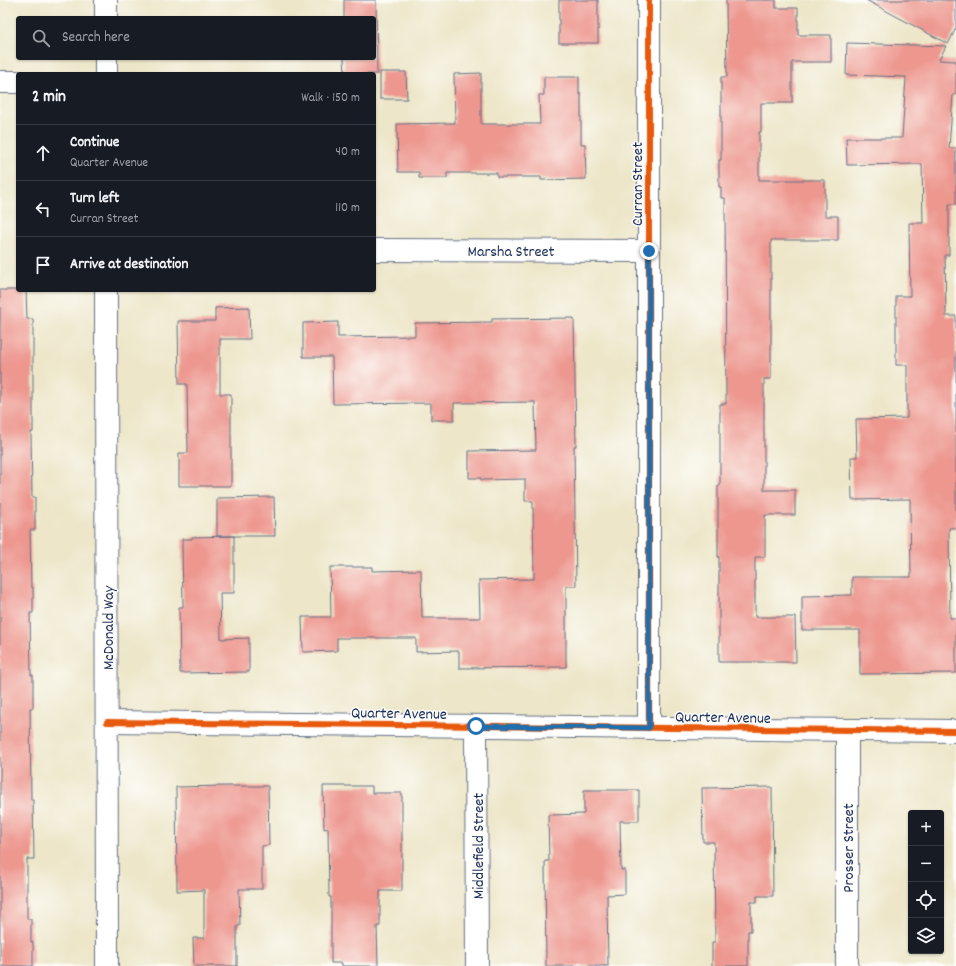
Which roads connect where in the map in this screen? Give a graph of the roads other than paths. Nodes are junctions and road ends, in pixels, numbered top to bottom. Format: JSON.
{"nodes":[{"id":1,"x":106,"y":0,"type":"edge"},
{"id":2,"x":649,"y":0,"type":"edge"},
{"id":3,"x":106,"y":16,"type":"edge"},
{"id":4,"x":106,"y":60,"type":"edge"},
{"id":5,"x":106,"y":72,"type":"edge"},
{"id":6,"x":0,"y":82,"type":"edge"},
{"id":7,"x":16,"y":82,"type":"edge"},
{"id":8,"x":376,"y":250,"type":"edge"},
{"id":9,"x":649,"y":251,"type":"junction"},
{"id":10,"x":106,"y":292,"type":"edge"},
{"id":11,"x":107,"y":722,"type":"junction"},
{"id":12,"x":476,"y":726,"type":"junction"},
{"id":13,"x":649,"y":728,"type":"junction"},
{"id":14,"x":847,"y":730,"type":"junction"},
{"id":15,"x":956,"y":731,"type":"edge"},
{"id":16,"x":107,"y":966,"type":"edge"},
{"id":17,"x":477,"y":966,"type":"edge"},
{"id":18,"x":847,"y":966,"type":"edge"}],
"edges":[{"from":1,"to":3,"type":"street"},
{"from":2,"to":9,"type":"street","name":"Curran Street"},
{"from":4,"to":5,"type":"street"},
{"from":6,"to":7,"type":"street"},
{"from":8,"to":9,"type":"street","name":"Marsha Street"},
{"from":9,"to":13,"type":"street","name":"Curran Street"},
{"from":10,"to":11,"type":"street","name":"McDonald Way"},
{"from":11,"to":12,"type":"street","name":"Quarter Avenue"},
{"from":11,"to":16,"type":"street","name":"McDonald Way"},
{"from":12,"to":13,"type":"street","name":"Quarter Avenue"},
{"from":12,"to":17,"type":"street","name":"Middlefield Street"},
{"from":13,"to":14,"type":"street","name":"Quarter Avenue"},
{"from":14,"to":15,"type":"street","name":"Quarter Avenue"},
{"from":14,"to":18,"type":"street","name":"Prosser Street"}]}
